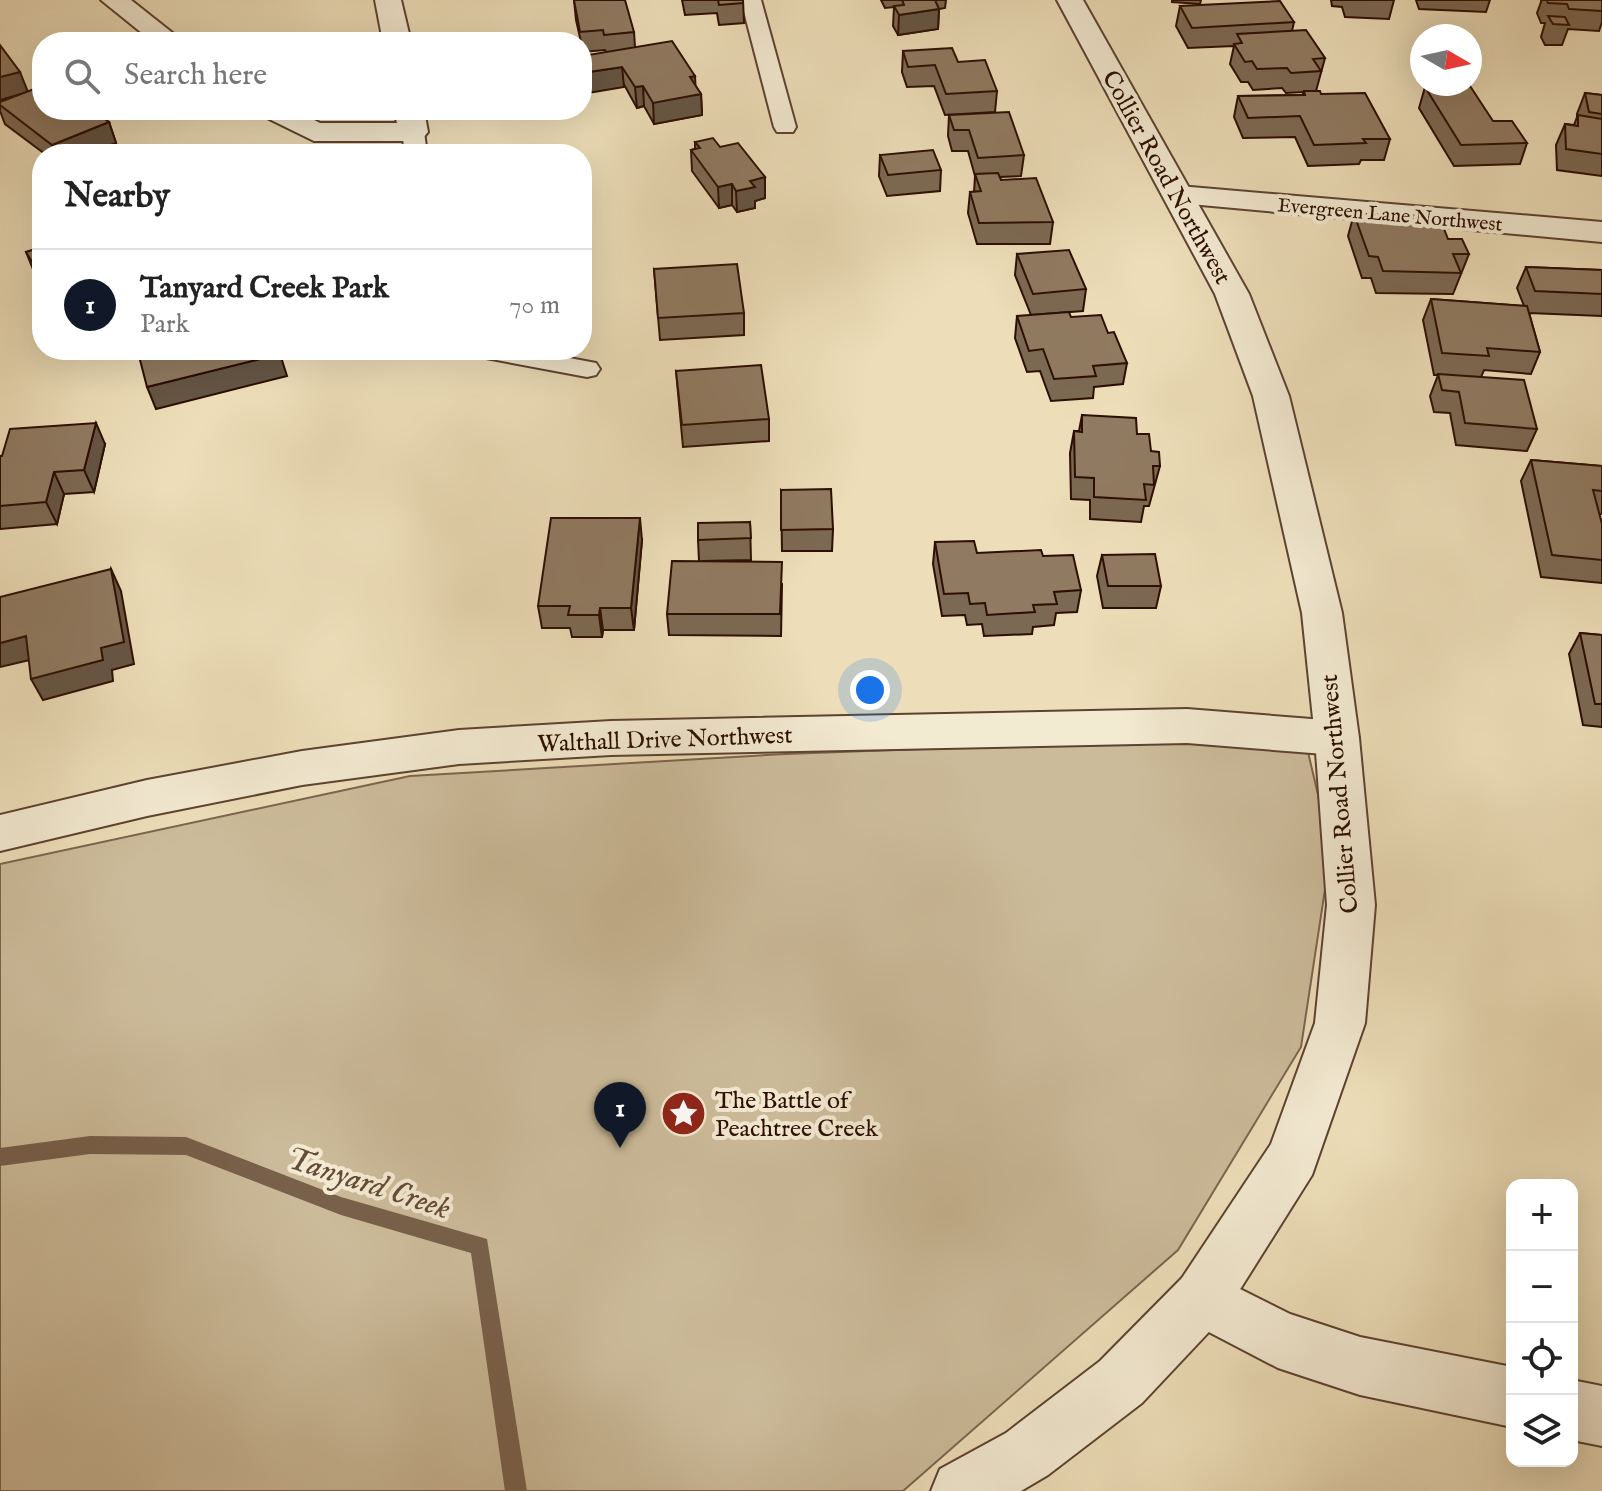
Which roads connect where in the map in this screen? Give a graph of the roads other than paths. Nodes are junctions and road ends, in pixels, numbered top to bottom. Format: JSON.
{"nodes":[{"id":1,"x":114,"y":0,"type":"edge"},
{"id":2,"x":388,"y":0,"type":"edge"},
{"id":3,"x":751,"y":0,"type":"edge"},
{"id":4,"x":1070,"y":0,"type":"edge"},
{"id":5,"x":157,"y":32,"type":"edge"},
{"id":6,"x":395,"y":32,"type":"edge"},
{"id":7,"x":292,"y":120,"type":"edge"},
{"id":8,"x":785,"y":127,"type":"dead end"},
{"id":9,"x":413,"y":132,"type":"edge"},
{"id":10,"x":1179,"y":195,"type":"junction"},
{"id":11,"x":1602,"y":232,"type":"edge"},
{"id":12,"x":539,"y":360,"type":"edge"},
{"id":13,"x":587,"y":369,"type":"dead end"},
{"id":14,"x":1337,"y":738,"type":"junction"},
{"id":15,"x":0,"y":833,"type":"edge"},
{"id":16,"x":1202,"y":1298,"type":"junction"},
{"id":17,"x":1506,"y":1396,"type":"edge"},
{"id":18,"x":1578,"y":1411,"type":"edge"},
{"id":19,"x":1602,"y":1416,"type":"edge"},
{"id":20,"x":962,"y":1491,"type":"edge"}],
"edges":[{"from":1,"to":5,"type":"street"},
{"from":2,"to":6,"type":"street"},
{"from":3,"to":8,"type":"lane"},
{"from":4,"to":10,"type":"street","name":"Collier Road Northwest"},
{"from":7,"to":9,"type":"street"},
{"from":10,"to":11,"type":"street","name":"Evergreen Lane Northwest"},
{"from":10,"to":14,"type":"street","name":"Collier Road Northwest"},
{"from":12,"to":13,"type":"lane"},
{"from":14,"to":15,"type":"street","name":"Walthall Drive Northwest"},
{"from":14,"to":16,"type":"street","name":"Collier Road Northwest"},
{"from":16,"to":17,"type":"street"},
{"from":16,"to":20,"type":"street","name":"Collier Road Northwest"},
{"from":18,"to":19,"type":"street"}]}
